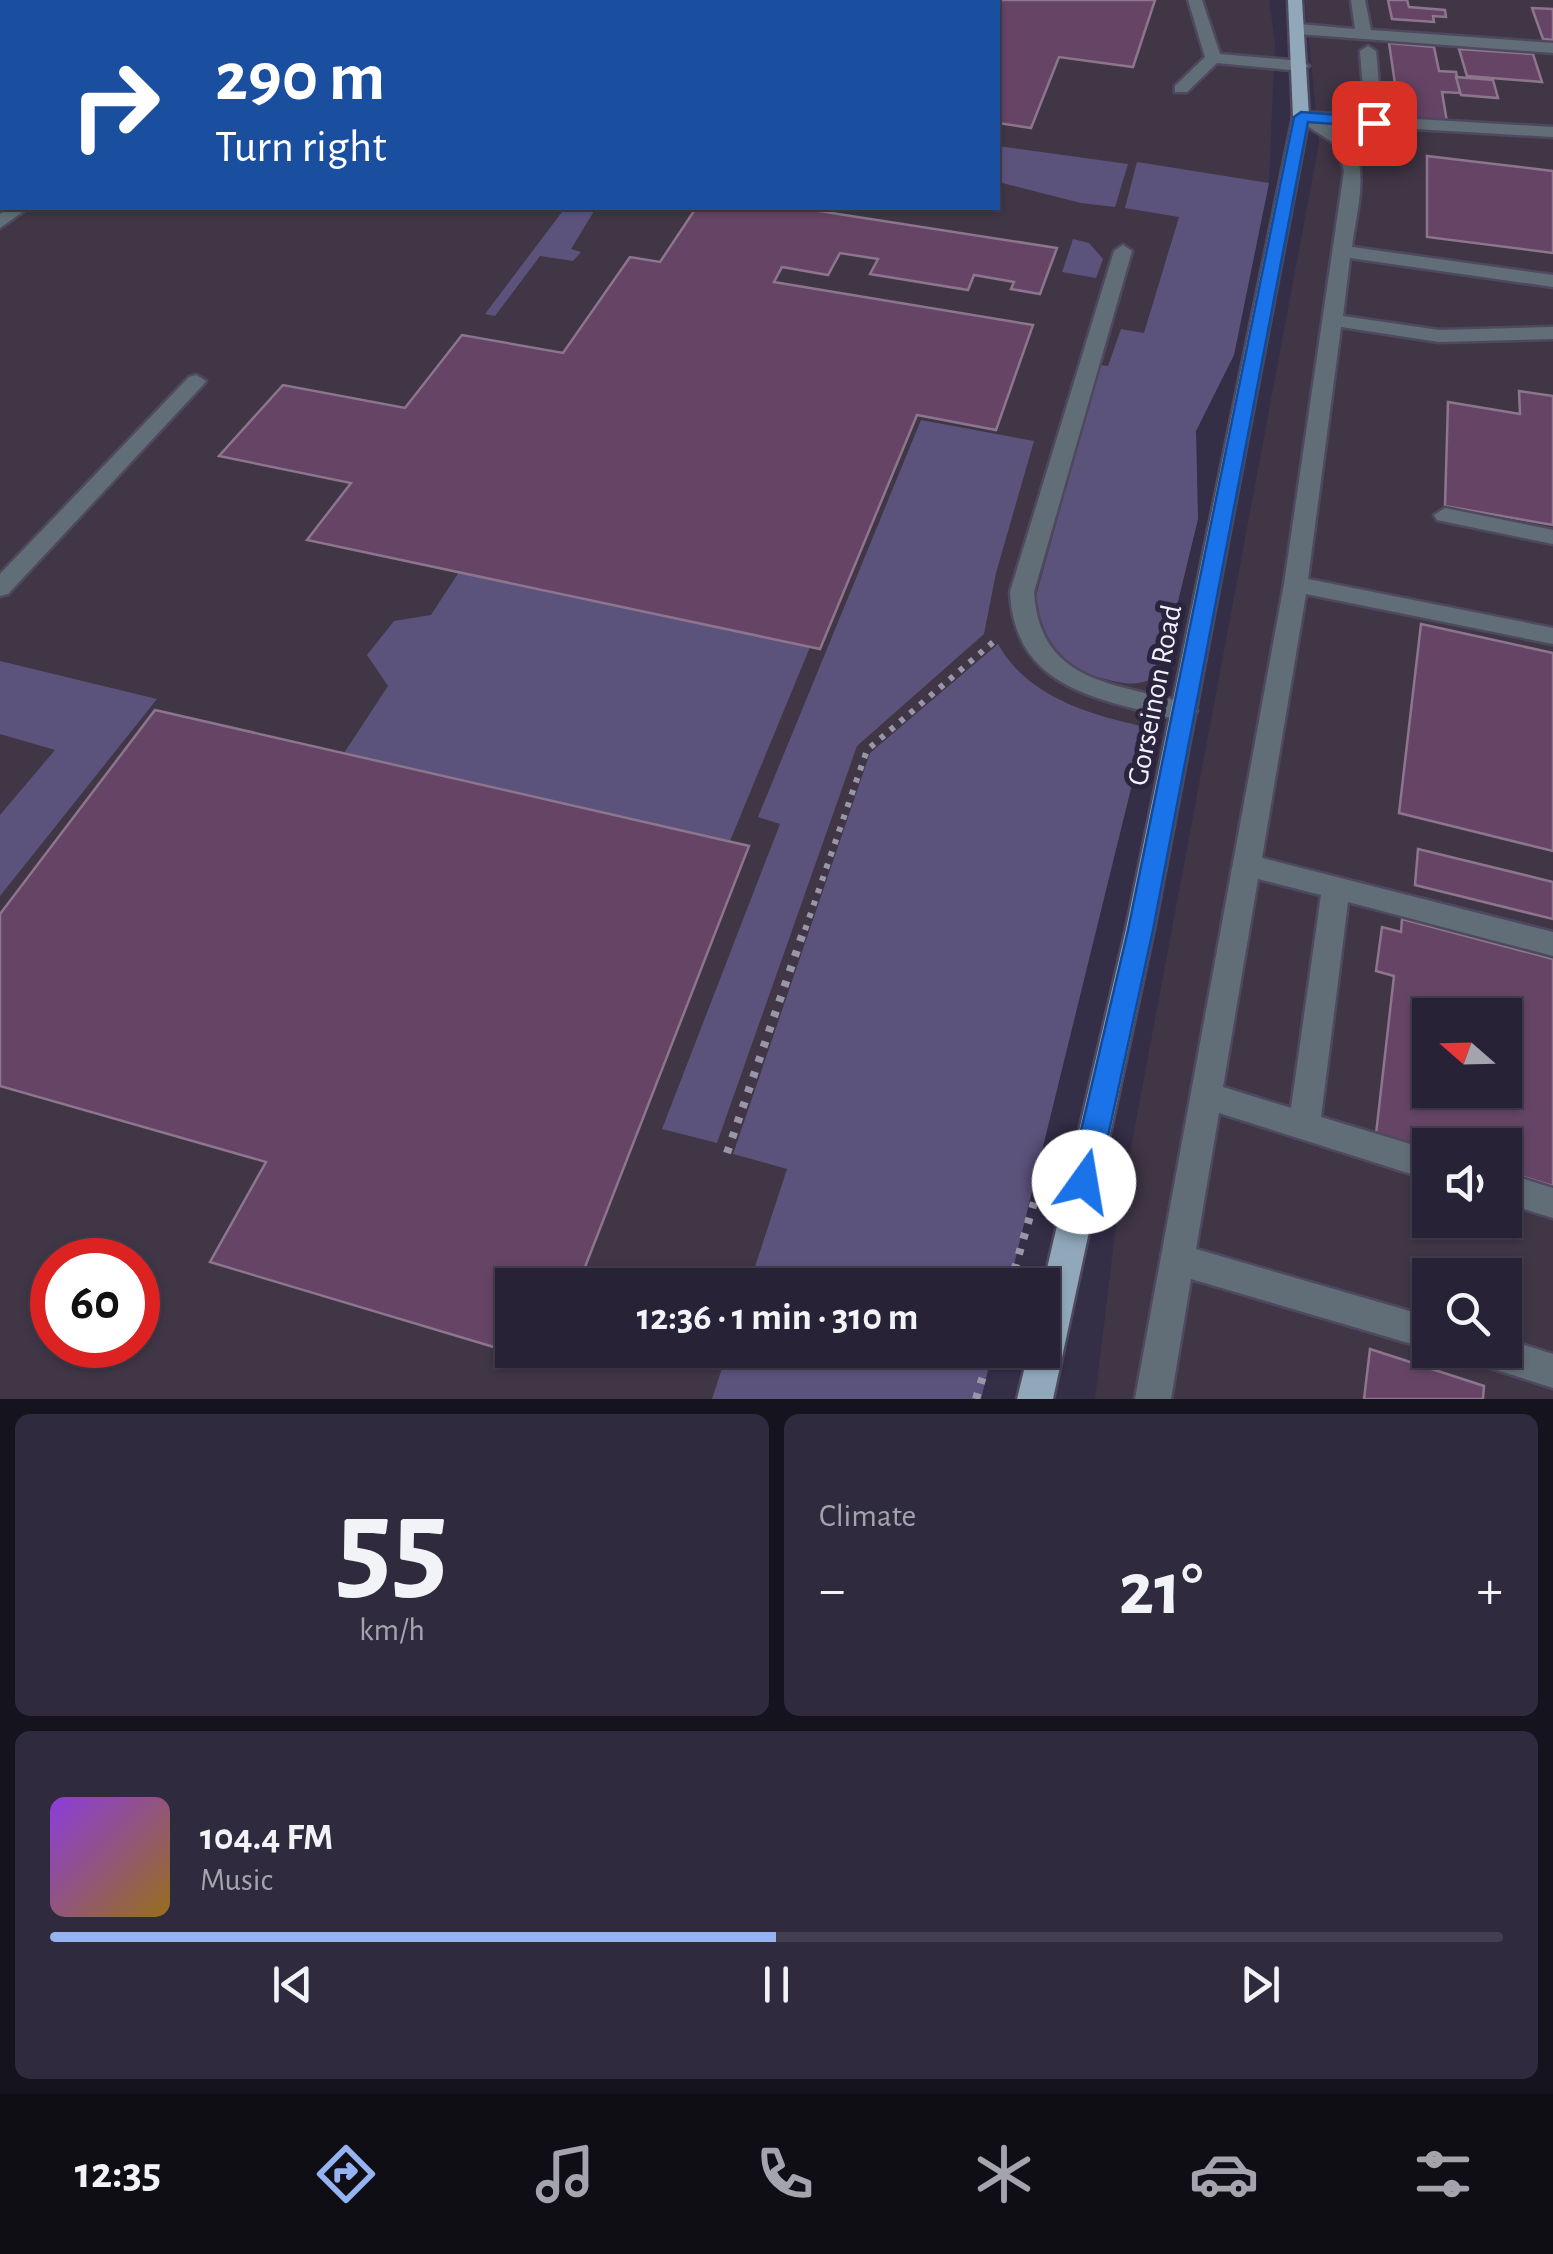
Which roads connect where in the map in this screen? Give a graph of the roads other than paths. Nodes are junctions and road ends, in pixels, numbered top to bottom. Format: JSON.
{"nodes":[{"id":1,"x":1195,"y":0,"type":"edge"},
{"id":2,"x":1295,"y":0,"type":"edge"},
{"id":3,"x":1358,"y":0,"type":"edge"},
{"id":4,"x":1298,"y":29,"type":"junction"},
{"id":5,"x":1366,"y":42,"type":"junction"},
{"id":6,"x":1553,"y":48,"type":"edge"},
{"id":7,"x":1212,"y":58,"type":"junction"},
{"id":8,"x":1301,"y":66,"type":"junction"},
{"id":9,"x":1182,"y":88,"type":"dead end"},
{"id":10,"x":1301,"y":117,"type":"junction"},
{"id":11,"x":1374,"y":123,"type":"junction"},
{"id":12,"x":1553,"y":132,"type":"edge"},
{"id":13,"x":1342,"y":250,"type":"junction"},
{"id":14,"x":1124,"y":251,"type":"dead end"},
{"id":15,"x":1553,"y":281,"type":"edge"},
{"id":16,"x":1332,"y":320,"type":"junction"},
{"id":17,"x":1553,"y":333,"type":"edge"},
{"id":18,"x":196,"y":380,"type":"dead end"},
{"id":19,"x":1446,"y":515,"type":"dead end"},
{"id":20,"x":1553,"y":537,"type":"edge"},
{"id":21,"x":1296,"y":584,"type":"junction"},
{"id":22,"x":0,"y":588,"type":"edge"},
{"id":23,"x":1553,"y":636,"type":"edge"},
{"id":24,"x":1184,"y":711,"type":"junction"},
{"id":25,"x":1246,"y":866,"type":"junction"},
{"id":26,"x":1336,"y":888,"type":"junction"},
{"id":27,"x":1553,"y":944,"type":"edge"},
{"id":28,"x":1206,"y":1095,"type":"junction"},
{"id":29,"x":1304,"y":1126,"type":"junction"},
{"id":30,"x":1412,"y":1159,"type":"edge"},
{"id":31,"x":1522,"y":1193,"type":"edge"},
{"id":32,"x":1553,"y":1203,"type":"edge"},
{"id":33,"x":1178,"y":1259,"type":"junction"},
{"id":34,"x":1412,"y":1329,"type":"edge"},
{"id":35,"x":1522,"y":1361,"type":"edge"},
{"id":36,"x":1553,"y":1370,"type":"edge"},
{"id":37,"x":1035,"y":1399,"type":"edge"},
{"id":38,"x":1153,"y":1399,"type":"edge"}],
"edges":[{"from":1,"to":7,"type":"street"},
{"from":2,"to":4,"type":"main road","name":"Gorseinon Road"},
{"from":3,"to":5,"type":"street"},
{"from":4,"to":5,"type":"street"},
{"from":4,"to":8,"type":"main road","name":"Gorseinon Road"},
{"from":5,"to":6,"type":"street"},
{"from":5,"to":11,"type":"street"},
{"from":7,"to":8,"type":"street"},
{"from":7,"to":9,"type":"street"},
{"from":8,"to":10,"type":"main road","name":"Gorseinon Road"},
{"from":10,"to":11,"type":"street"},
{"from":10,"to":13,"type":"street"},
{"from":10,"to":24,"type":"main road","name":"Gorseinon Road"},
{"from":11,"to":12,"type":"street"},
{"from":13,"to":15,"type":"street"},
{"from":13,"to":16,"type":"street"},
{"from":14,"to":24,"type":"street"},
{"from":16,"to":17,"type":"street"},
{"from":16,"to":21,"type":"street"},
{"from":18,"to":22,"type":"street"},
{"from":19,"to":20,"type":"street"},
{"from":21,"to":23,"type":"street"},
{"from":21,"to":25,"type":"street"},
{"from":24,"to":37,"type":"main road","name":"Gorseinon Road"},
{"from":25,"to":26,"type":"street"},
{"from":25,"to":28,"type":"street"},
{"from":26,"to":27,"type":"street"},
{"from":26,"to":29,"type":"street"},
{"from":28,"to":29,"type":"street"},
{"from":28,"to":33,"type":"street"},
{"from":29,"to":30,"type":"street"},
{"from":31,"to":32,"type":"street"},
{"from":33,"to":34,"type":"street"},
{"from":33,"to":38,"type":"street"},
{"from":35,"to":36,"type":"street"}]}
